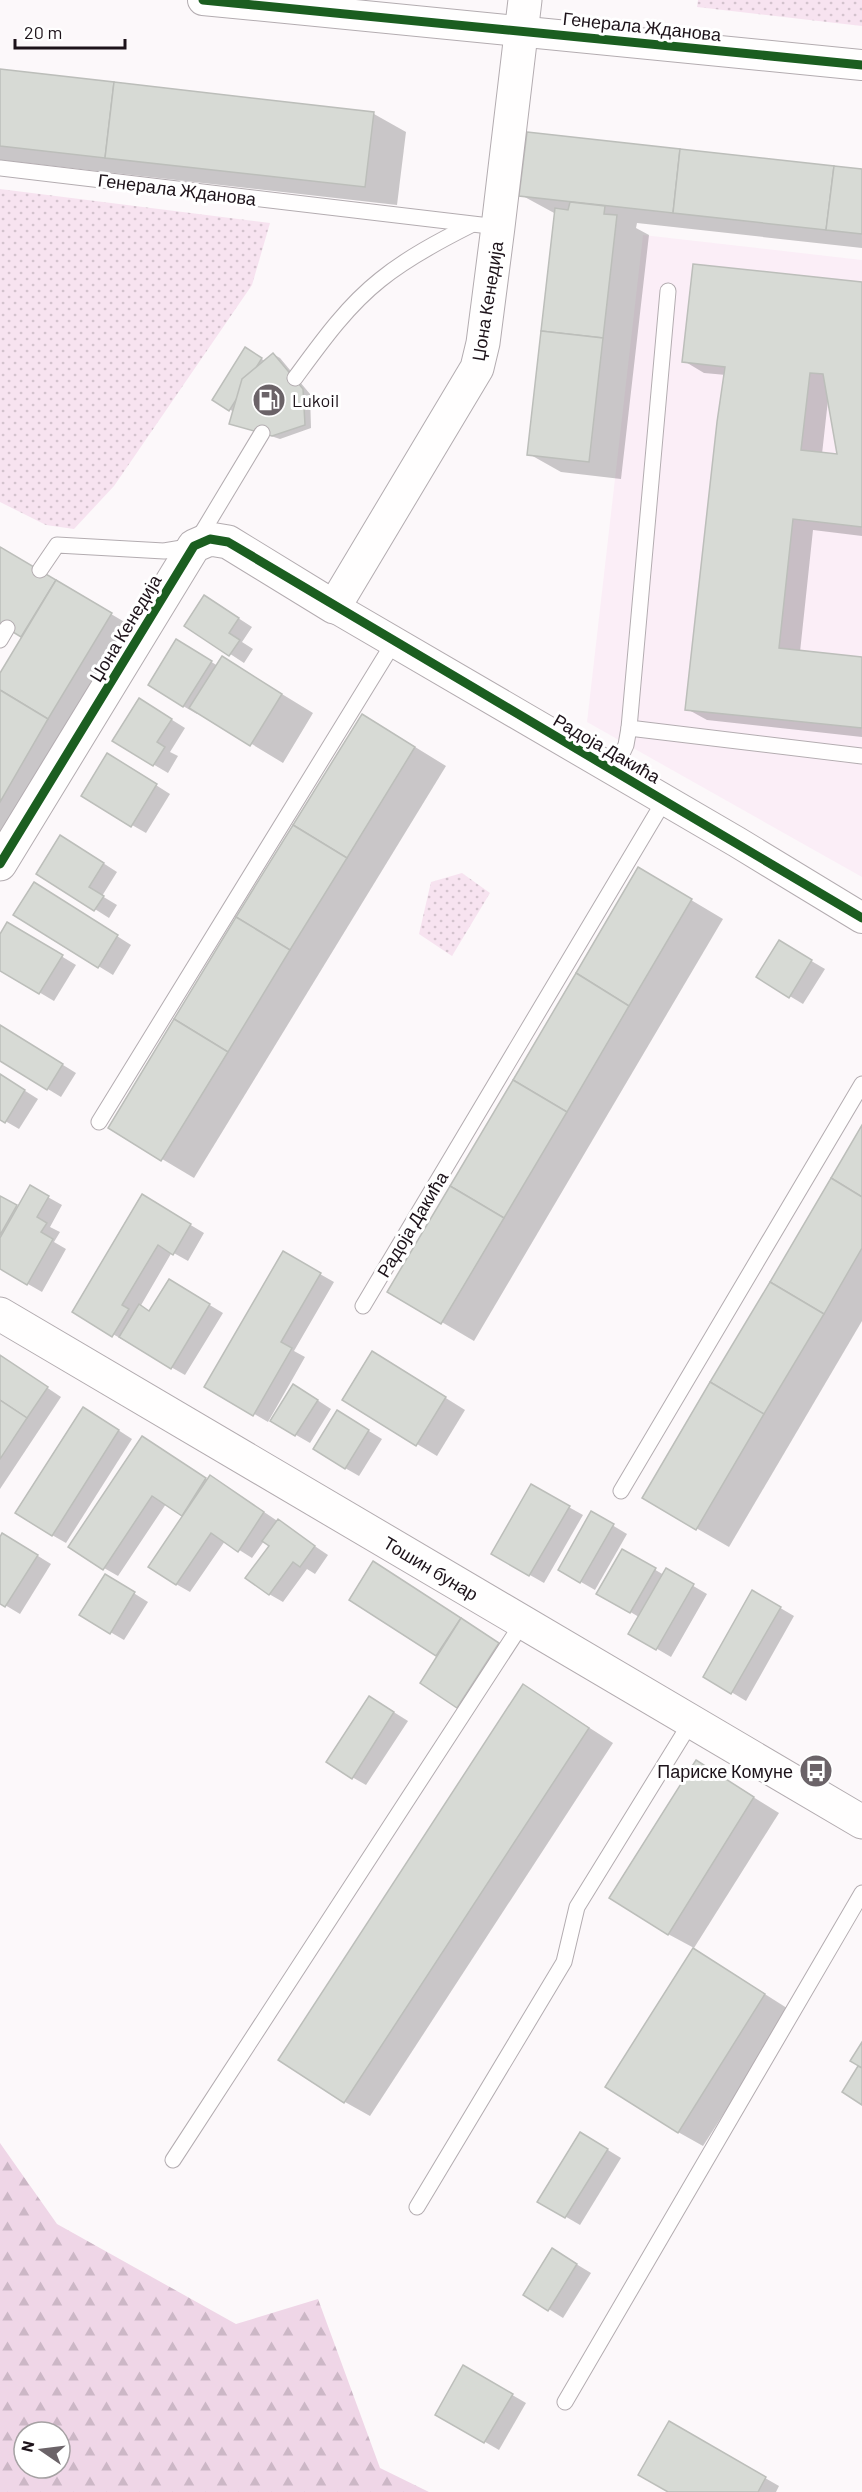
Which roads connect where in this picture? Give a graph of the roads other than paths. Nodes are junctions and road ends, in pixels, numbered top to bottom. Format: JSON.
{"nodes":[{"id":1,"x":203,"y":0,"type":"edge"},
{"id":2,"x":523,"y":15,"type":"edge"},
{"id":3,"x":862,"y":65,"type":"edge"},
{"id":4,"x":0,"y":168,"type":"edge"},
{"id":5,"x":484,"y":226,"type":"junction"},
{"id":6,"x":668,"y":291,"type":"dead end"},
{"id":7,"x":295,"y":378,"type":"dead end"},
{"id":8,"x":262,"y":433,"type":"dead end"},
{"id":9,"x":194,"y":546,"type":"junction"},
{"id":10,"x":40,"y":570,"type":"dead end"},
{"id":11,"x":334,"y":607,"type":"junction"},
{"id":12,"x":394,"y":642,"type":"junction"},
{"id":13,"x":629,"y":728,"type":"junction"},
{"id":14,"x":862,"y":756,"type":"edge"},
{"id":15,"x":614,"y":771,"type":"junction"},
{"id":16,"x":664,"y":801,"type":"junction"},
{"id":17,"x":0,"y":864,"type":"edge"},
{"id":18,"x":862,"y":918,"type":"edge"},
{"id":19,"x":862,"y":1084,"type":"edge"},
{"id":20,"x":99,"y":1122,"type":"dead end"},
{"id":21,"x":363,"y":1306,"type":"dead end"},
{"id":22,"x":0,"y":1314,"type":"edge"},
{"id":23,"x":621,"y":1491,"type":"dead end"},
{"id":24,"x":523,"y":1622,"type":"junction"},
{"id":25,"x":691,"y":1722,"type":"junction"},
{"id":26,"x":862,"y":1822,"type":"edge"},
{"id":27,"x":862,"y":1893,"type":"edge"},
{"id":28,"x":173,"y":2160,"type":"dead end"},
{"id":29,"x":417,"y":2207,"type":"dead end"},
{"id":30,"x":565,"y":2402,"type":"dead end"}],
"edges":[{"from":1,"to":2,"type":"street","name":"Генерала Жданова"},
{"from":2,"to":3,"type":"street","name":"Генерала Жданова"},
{"from":2,"to":5,"type":"street","name":"Џона Кенедија"},
{"from":4,"to":5,"type":"lane","name":"Генерала Жданова"},
{"from":5,"to":7,"type":"lane"},
{"from":5,"to":11,"type":"street","name":"Џона Кенедија"},
{"from":6,"to":13,"type":"lane"},
{"from":8,"to":9,"type":"lane"},
{"from":9,"to":10,"type":"lane"},
{"from":9,"to":11,"type":"street"},
{"from":9,"to":17,"type":"street","name":"Џона Кенедија"},
{"from":11,"to":12,"type":"street","name":"Радоја Дакића"},
{"from":12,"to":15,"type":"street","name":"Радоја Дакића"},
{"from":12,"to":20,"type":"lane"},
{"from":13,"to":14,"type":"lane"},
{"from":13,"to":15,"type":"lane"},
{"from":15,"to":16,"type":"street","name":"Радоја Дакића"},
{"from":16,"to":18,"type":"street","name":"Радоја Дакића"},
{"from":16,"to":21,"type":"lane","name":"Радоја Дакића"},
{"from":19,"to":23,"type":"lane"},
{"from":22,"to":24,"type":"street","name":"Тошин бунар"},
{"from":24,"to":25,"type":"street","name":"Тошин бунар"},
{"from":24,"to":28,"type":"lane"},
{"from":25,"to":26,"type":"street","name":"Тошин бунар"},
{"from":25,"to":29,"type":"lane"},
{"from":27,"to":30,"type":"lane"}]}
